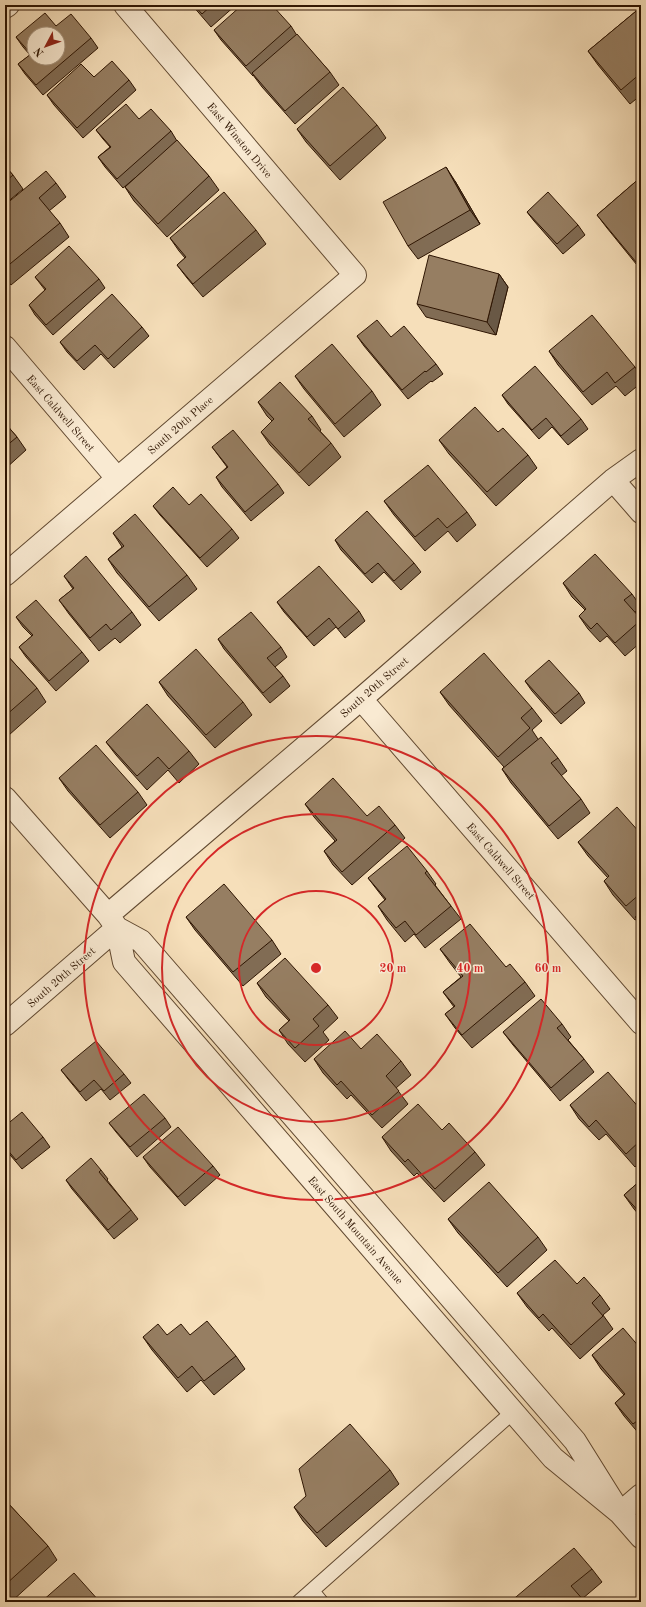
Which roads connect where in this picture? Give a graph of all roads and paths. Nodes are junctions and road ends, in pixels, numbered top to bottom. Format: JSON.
{"nodes":[{"id":1,"x":8,"y":5,"type":"edge"},
{"id":2,"x":125,"y":5,"type":"edge"},
{"id":3,"x":5,"y":7,"type":"edge"},
{"id":4,"x":355,"y":275,"type":"joint"},
{"id":5,"x":5,"y":347,"type":"edge"},
{"id":6,"x":641,"y":460,"type":"edge"},
{"id":7,"x":117,"y":478,"type":"junction"},
{"id":8,"x":614,"y":480,"type":"junction"},
{"id":9,"x":641,"y":512,"type":"edge"},
{"id":10,"x":5,"y":575,"type":"edge"},
{"id":11,"x":361,"y":699,"type":"junction"},
{"id":12,"x":5,"y":798,"type":"edge"},
{"id":13,"x":113,"y":922,"type":"junction"},
{"id":14,"x":641,"y":1023,"type":"edge"},
{"id":15,"x":5,"y":1025,"type":"edge"},
{"id":16,"x":514,"y":1412,"type":"junction"},
{"id":17,"x":641,"y":1495,"type":"edge"},
{"id":18,"x":620,"y":1513,"type":"junction"},
{"id":19,"x":641,"y":1537,"type":"edge"},
{"id":20,"x":312,"y":1591,"type":"junction"},
{"id":21,"x":299,"y":1602,"type":"edge"},
{"id":22,"x":321,"y":1602,"type":"edge"}],
"edges":[{"from":1,"to":3,"type":"street"},
{"from":2,"to":4,"type":"street","name":"East Winston Drive"},
{"from":4,"to":7,"type":"street","name":"South 20th Place"},
{"from":5,"to":7,"type":"street","name":"East Caldwell Street"},
{"from":6,"to":8,"type":"street","name":"South 20th Street"},
{"from":7,"to":10,"type":"street","name":"South 20th Place"},
{"from":8,"to":9,"type":"street"},
{"from":8,"to":11,"type":"street","name":"South 20th Street"},
{"from":11,"to":13,"type":"street","name":"South 20th Street"},
{"from":11,"to":14,"type":"street","name":"East Caldwell Street"},
{"from":12,"to":13,"type":"street","name":"East South Mountain Avenue"},
{"from":13,"to":15,"type":"street","name":"South 20th Street"},
{"from":13,"to":16,"type":"street","name":"East South Mountain Avenue"},
{"from":13,"to":18,"type":"street","name":"East South Mountain Avenue"},
{"from":16,"to":18,"type":"street","name":"East South Mountain Avenue"},
{"from":16,"to":20,"type":"lane"},
{"from":17,"to":18,"type":"street"},
{"from":18,"to":19,"type":"street","name":"East South Mountain Avenue"},
{"from":20,"to":21,"type":"lane"},
{"from":20,"to":22,"type":"lane"}]}
